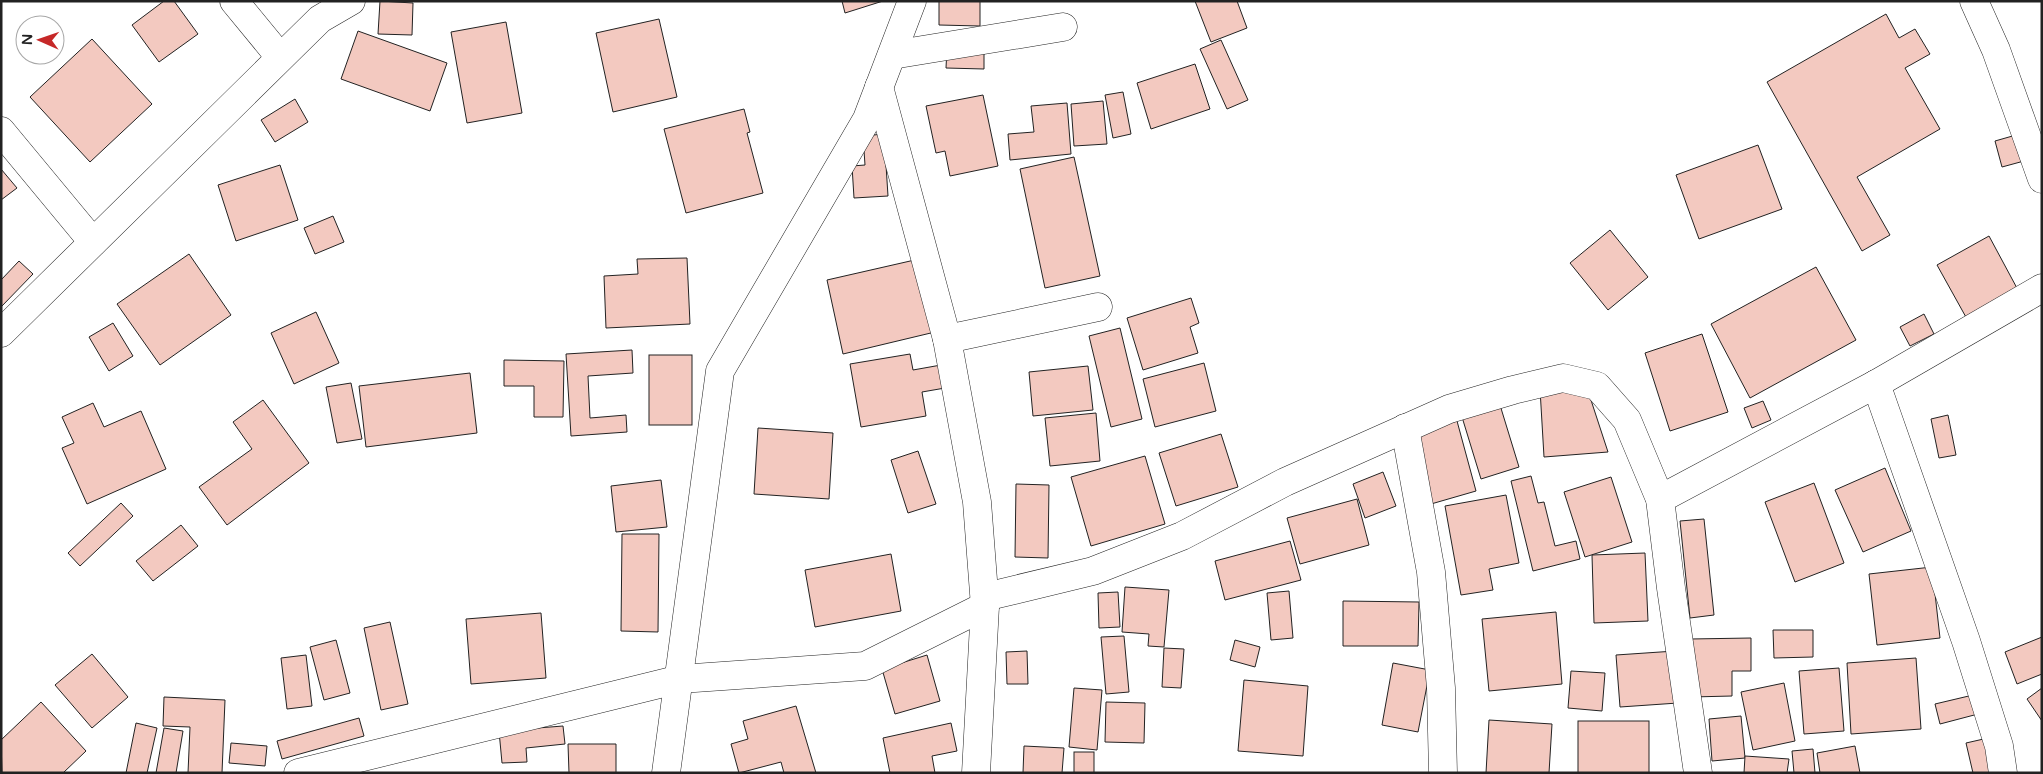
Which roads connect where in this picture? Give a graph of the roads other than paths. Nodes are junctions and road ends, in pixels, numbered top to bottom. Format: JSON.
{"nodes":[{"id":1,"x":234,"y":1,"type":"edge"},
{"id":2,"x":351,"y":1,"type":"edge"},
{"id":3,"x":912,"y":1,"type":"edge"},
{"id":4,"x":1974,"y":1,"type":"edge"},
{"id":5,"x":1063,"y":27,"type":"dead end"},
{"id":6,"x":892,"y":55,"type":"junction"},
{"id":7,"x":280,"y":57,"type":"junction"},
{"id":8,"x":879,"y":87,"type":"junction"},
{"id":9,"x":1,"y":131,"type":"edge"},
{"id":10,"x":2042,"y":179,"type":"edge"},
{"id":11,"x":93,"y":242,"type":"junction"},
{"id":12,"x":2042,"y":288,"type":"edge"},
{"id":13,"x":1098,"y":307,"type":"dead end"},
{"id":14,"x":1,"y":333,"type":"edge"},
{"id":15,"x":947,"y":339,"type":"junction"},
{"id":16,"x":1876,"y":384,"type":"junction"},
{"id":17,"x":1405,"y":428,"type":"junction"},
{"id":18,"x":1660,"y":499,"type":"junction"},
{"id":19,"x":985,"y":602,"type":"junction"},
{"id":20,"x":680,"y":679,"type":"junction"},
{"id":21,"x":298,"y":773,"type":"edge"},
{"id":22,"x":666,"y":773,"type":"edge"},
{"id":23,"x":976,"y":773,"type":"edge"},
{"id":24,"x":1443,"y":773,"type":"edge"},
{"id":25,"x":1698,"y":773,"type":"edge"},
{"id":26,"x":2003,"y":773,"type":"edge"}],
"edges":[{"from":1,"to":7,"type":"street"},
{"from":2,"to":7,"type":"street"},
{"from":3,"to":6,"type":"street"},
{"from":4,"to":10,"type":"street"},
{"from":5,"to":6,"type":"street"},
{"from":6,"to":8,"type":"street"},
{"from":7,"to":11,"type":"street"},
{"from":8,"to":15,"type":"street"},
{"from":8,"to":20,"type":"street"},
{"from":9,"to":11,"type":"street"},
{"from":11,"to":14,"type":"street"},
{"from":12,"to":16,"type":"street"},
{"from":13,"to":15,"type":"street"},
{"from":15,"to":19,"type":"street"},
{"from":16,"to":18,"type":"street"},
{"from":16,"to":26,"type":"street"},
{"from":17,"to":18,"type":"street"},
{"from":17,"to":19,"type":"street"},
{"from":17,"to":24,"type":"street"},
{"from":18,"to":25,"type":"street"},
{"from":19,"to":20,"type":"street"},
{"from":19,"to":23,"type":"street"},
{"from":20,"to":21,"type":"street"},
{"from":20,"to":22,"type":"street"}]}
